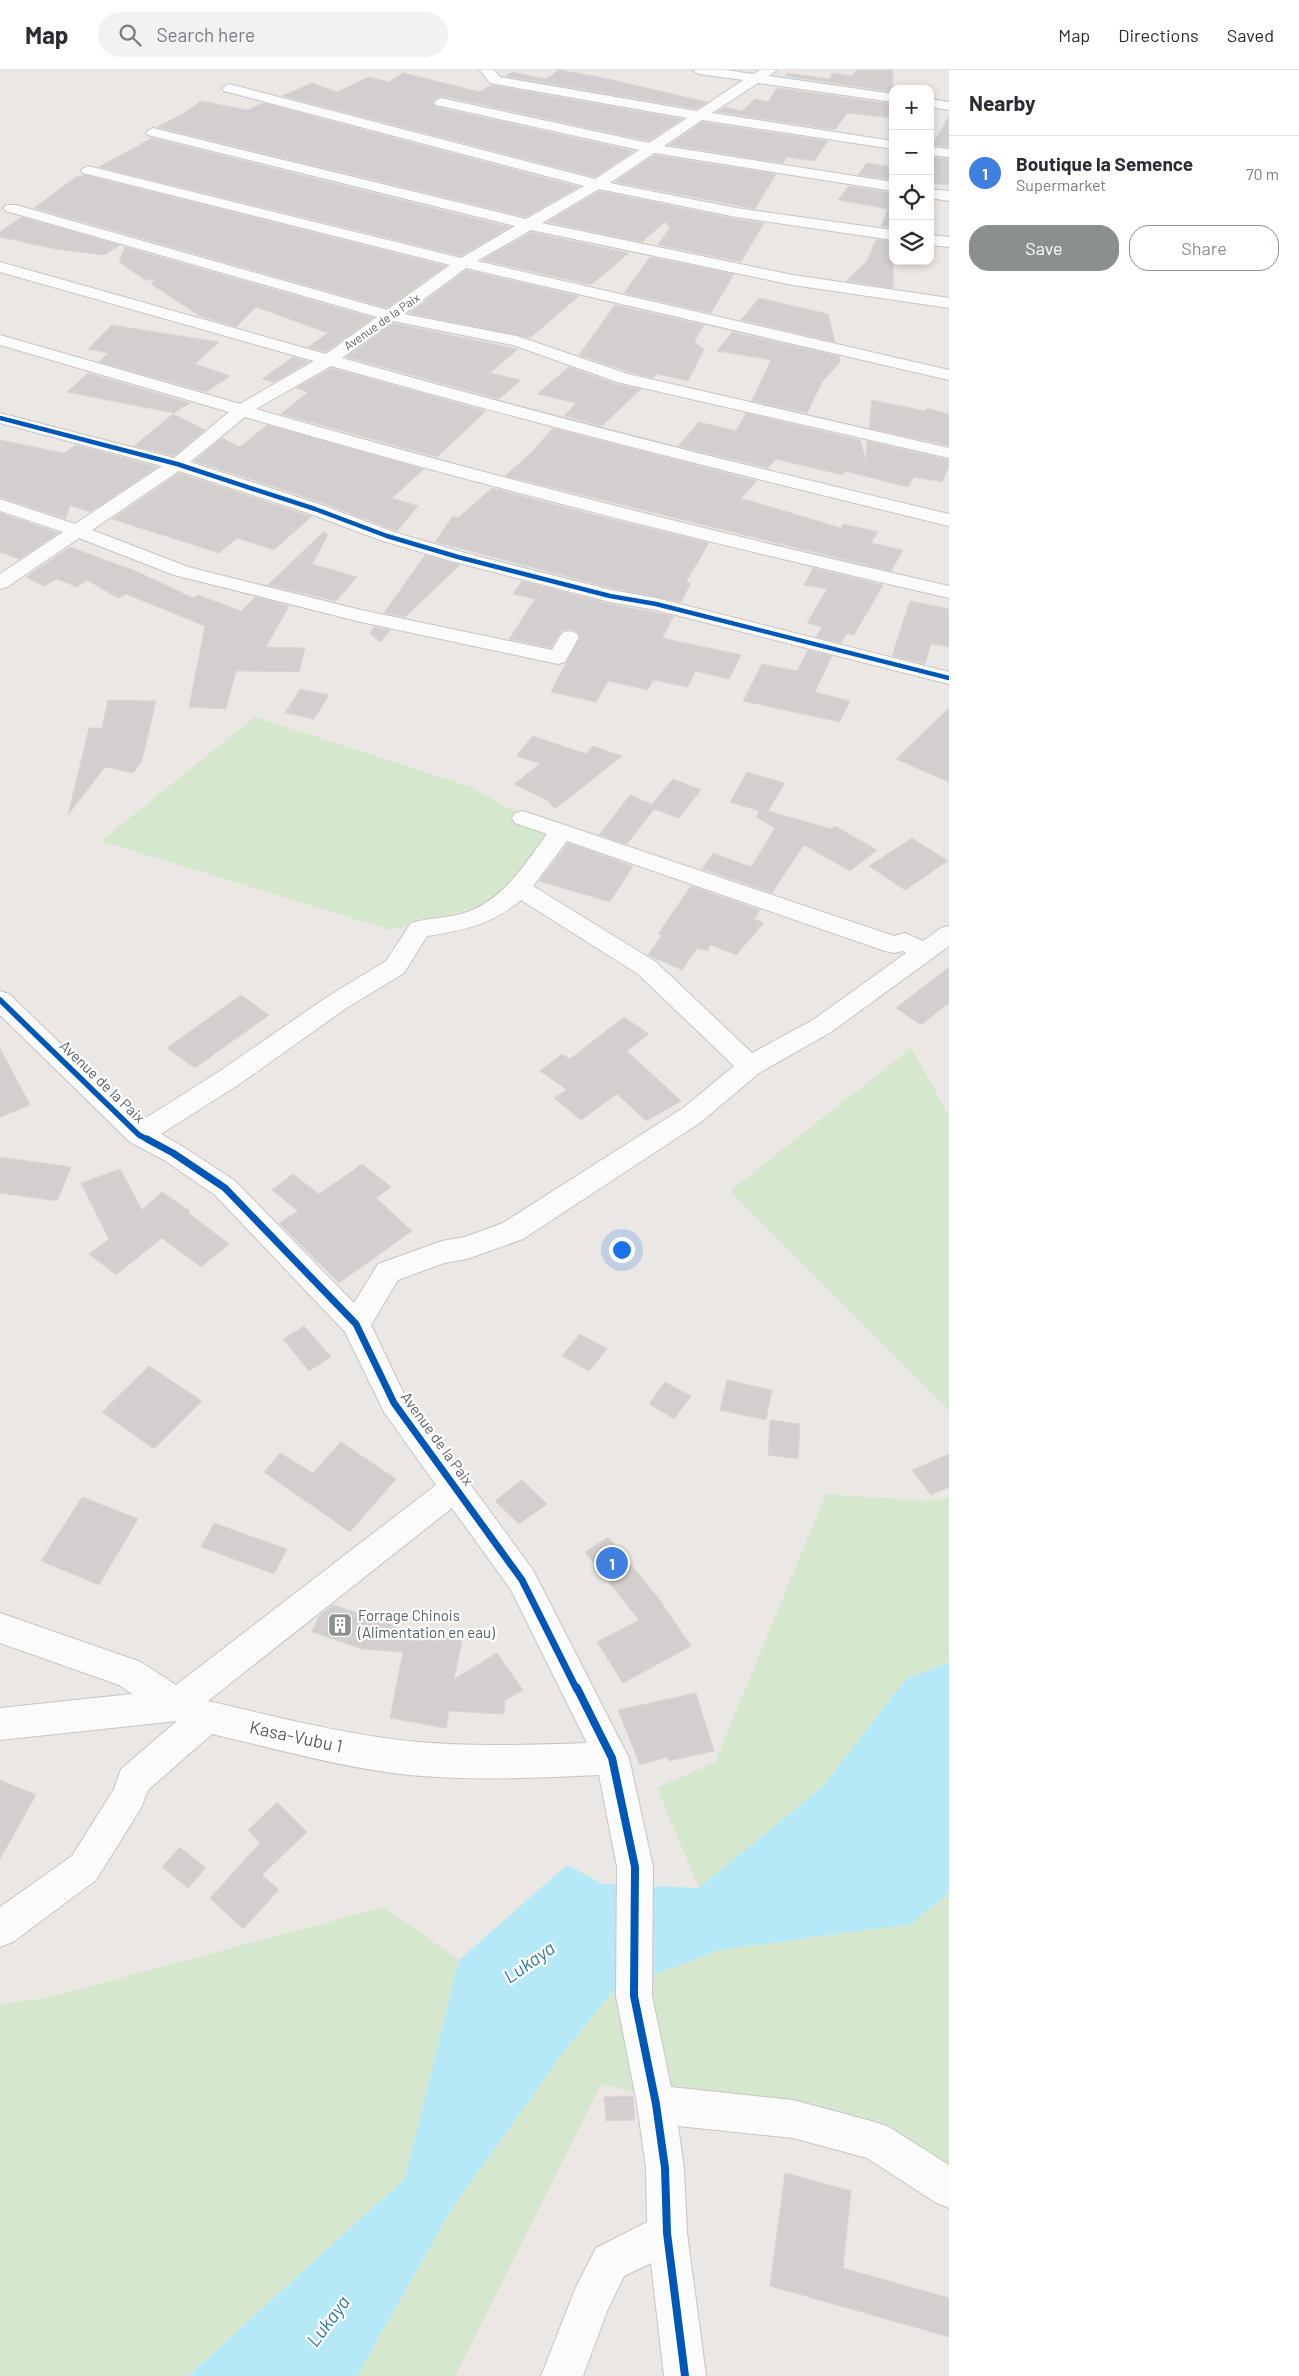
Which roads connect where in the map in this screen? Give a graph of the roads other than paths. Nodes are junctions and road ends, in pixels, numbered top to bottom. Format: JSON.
{"nodes":[{"id":1,"x":487,"y":70,"type":"edge"},
{"id":2,"x":699,"y":70,"type":"edge"},
{"id":3,"x":770,"y":70,"type":"edge"},
{"id":4,"x":754,"y":78,"type":"junction"},
{"id":5,"x":229,"y":88,"type":"dead end"},
{"id":6,"x":889,"y":97,"type":"edge"},
{"id":7,"x":441,"y":102,"type":"dead end"},
{"id":8,"x":934,"y":104,"type":"edge"},
{"id":9,"x":949,"y":106,"type":"edge"},
{"id":10,"x":699,"y":117,"type":"junction"},
{"id":11,"x":153,"y":132,"type":"dead end"},
{"id":12,"x":889,"y":144,"type":"edge"},
{"id":13,"x":650,"y":148,"type":"junction"},
{"id":14,"x":934,"y":151,"type":"edge"},
{"id":15,"x":949,"y":153,"type":"edge"},
{"id":16,"x":88,"y":170,"type":"dead end"},
{"id":17,"x":598,"y":184,"type":"junction"},
{"id":18,"x":889,"y":186,"type":"edge"},
{"id":19,"x":934,"y":194,"type":"edge"},
{"id":20,"x":949,"y":196,"type":"edge"},
{"id":21,"x":11,"y":208,"type":"dead end"},
{"id":22,"x":530,"y":225,"type":"junction"},
{"id":23,"x":889,"y":234,"type":"edge"},
{"id":24,"x":934,"y":240,"type":"edge"},
{"id":25,"x":949,"y":242,"type":"edge"},
{"id":26,"x":463,"y":263,"type":"junction"},
{"id":27,"x":0,"y":267,"type":"edge"},
{"id":28,"x":949,"y":303,"type":"edge"},
{"id":29,"x":391,"y":316,"type":"junction"},
{"id":30,"x":0,"y":340,"type":"edge"},
{"id":31,"x":330,"y":359,"type":"junction"},
{"id":32,"x":949,"y":375,"type":"edge"},
{"id":33,"x":242,"y":410,"type":"junction"},
{"id":34,"x":0,"y":418,"type":"edge"},
{"id":35,"x":949,"y":453,"type":"edge"},
{"id":36,"x":177,"y":464,"type":"junction"},
{"id":37,"x":0,"y":505,"type":"edge"},
{"id":38,"x":949,"y":520,"type":"edge"},
{"id":39,"x":77,"y":531,"type":"junction"},
{"id":40,"x":0,"y":584,"type":"edge"},
{"id":41,"x":949,"y":592,"type":"edge"},
{"id":42,"x":569,"y":637,"type":"dead end"},
{"id":43,"x":949,"y":678,"type":"edge"},
{"id":44,"x":523,"y":818,"type":"dead end"},
{"id":45,"x":562,"y":830,"type":"junction"},
{"id":46,"x":518,"y":887,"type":"junction"},
{"id":47,"x":949,"y":934,"type":"edge"},
{"id":48,"x":922,"y":952,"type":"junction"},
{"id":49,"x":0,"y":1000,"type":"edge"},
{"id":50,"x":750,"y":1066,"type":"junction"},
{"id":51,"x":139,"y":1135,"type":"junction"},
{"id":52,"x":356,"y":1324,"type":"junction"},
{"id":53,"x":456,"y":1487,"type":"junction"},
{"id":54,"x":0,"y":1628,"type":"edge"},
{"id":55,"x":177,"y":1705,"type":"junction"},
{"id":56,"x":207,"y":1717,"type":"junction"},
{"id":57,"x":0,"y":1724,"type":"edge"},
{"id":58,"x":612,"y":1758,"type":"junction"},
{"id":59,"x":0,"y":1929,"type":"edge"},
{"id":60,"x":656,"y":2104,"type":"junction"},
{"id":61,"x":949,"y":2188,"type":"edge"},
{"id":62,"x":667,"y":2233,"type":"junction"},
{"id":63,"x":562,"y":2376,"type":"edge"},
{"id":64,"x":685,"y":2376,"type":"edge"}],
"edges":[{"from":1,"to":10,"type":"street"},
{"from":2,"to":4,"type":"street"},
{"from":3,"to":4,"type":"street","name":"Avenue de la Paix"},
{"from":4,"to":6,"type":"street"},
{"from":4,"to":10,"type":"street","name":"Avenue de la Paix"},
{"from":5,"to":17,"type":"street"},
{"from":7,"to":13,"type":"street"},
{"from":8,"to":9,"type":"street"},
{"from":10,"to":12,"type":"street"},
{"from":10,"to":13,"type":"street","name":"Avenue de la Paix"},
{"from":11,"to":22,"type":"street"},
{"from":13,"to":17,"type":"street","name":"Avenue de la Paix"},
{"from":13,"to":18,"type":"street"},
{"from":14,"to":15,"type":"street"},
{"from":16,"to":26,"type":"street"},
{"from":17,"to":22,"type":"street","name":"Avenue de la Paix"},
{"from":17,"to":23,"type":"street"},
{"from":19,"to":20,"type":"street"},
{"from":21,"to":29,"type":"street"},
{"from":22,"to":26,"type":"street","name":"Avenue de la Paix"},
{"from":22,"to":28,"type":"street"},
{"from":24,"to":25,"type":"street"},
{"from":26,"to":29,"type":"street","name":"Avenue de la Paix"},
{"from":26,"to":32,"type":"street"},
{"from":27,"to":31,"type":"street"},
{"from":29,"to":31,"type":"street","name":"Avenue de la Paix"},
{"from":29,"to":35,"type":"street"},
{"from":30,"to":33,"type":"street"},
{"from":31,"to":33,"type":"street","name":"Avenue de la Paix"},
{"from":31,"to":38,"type":"street"},
{"from":33,"to":36,"type":"street","name":"Avenue de la Paix"},
{"from":33,"to":41,"type":"street"},
{"from":34,"to":36,"type":"street"},
{"from":36,"to":39,"type":"street","name":"Avenue de la Paix"},
{"from":36,"to":43,"type":"street"},
{"from":37,"to":39,"type":"street"},
{"from":39,"to":40,"type":"street","name":"Avenue de la Paix"},
{"from":39,"to":42,"type":"street"},
{"from":44,"to":45,"type":"street"},
{"from":45,"to":46,"type":"street"},
{"from":45,"to":48,"type":"street"},
{"from":46,"to":50,"type":"street"},
{"from":46,"to":51,"type":"street"},
{"from":47,"to":48,"type":"street"},
{"from":48,"to":50,"type":"street"},
{"from":49,"to":51,"type":"street","name":"Avenue de la Paix"},
{"from":50,"to":52,"type":"street"},
{"from":51,"to":52,"type":"street","name":"Avenue de la Paix"},
{"from":52,"to":53,"type":"street","name":"Avenue de la Paix"},
{"from":53,"to":55,"type":"street"},
{"from":53,"to":58,"type":"street","name":"Avenue de la Paix"},
{"from":54,"to":55,"type":"street","name":"Kasa-Vubu 1"},
{"from":55,"to":56,"type":"street","name":"Kasa-Vubu 1"},
{"from":55,"to":57,"type":"street"},
{"from":56,"to":58,"type":"street","name":"Kasa-Vubu 1"},
{"from":56,"to":59,"type":"street"},
{"from":58,"to":60,"type":"street","name":"Avenue de la Paix"},
{"from":60,"to":61,"type":"street"},
{"from":60,"to":62,"type":"street","name":"Avenue de la Paix"},
{"from":62,"to":63,"type":"street"},
{"from":62,"to":64,"type":"street","name":"Avenue de la Paix"}]}
